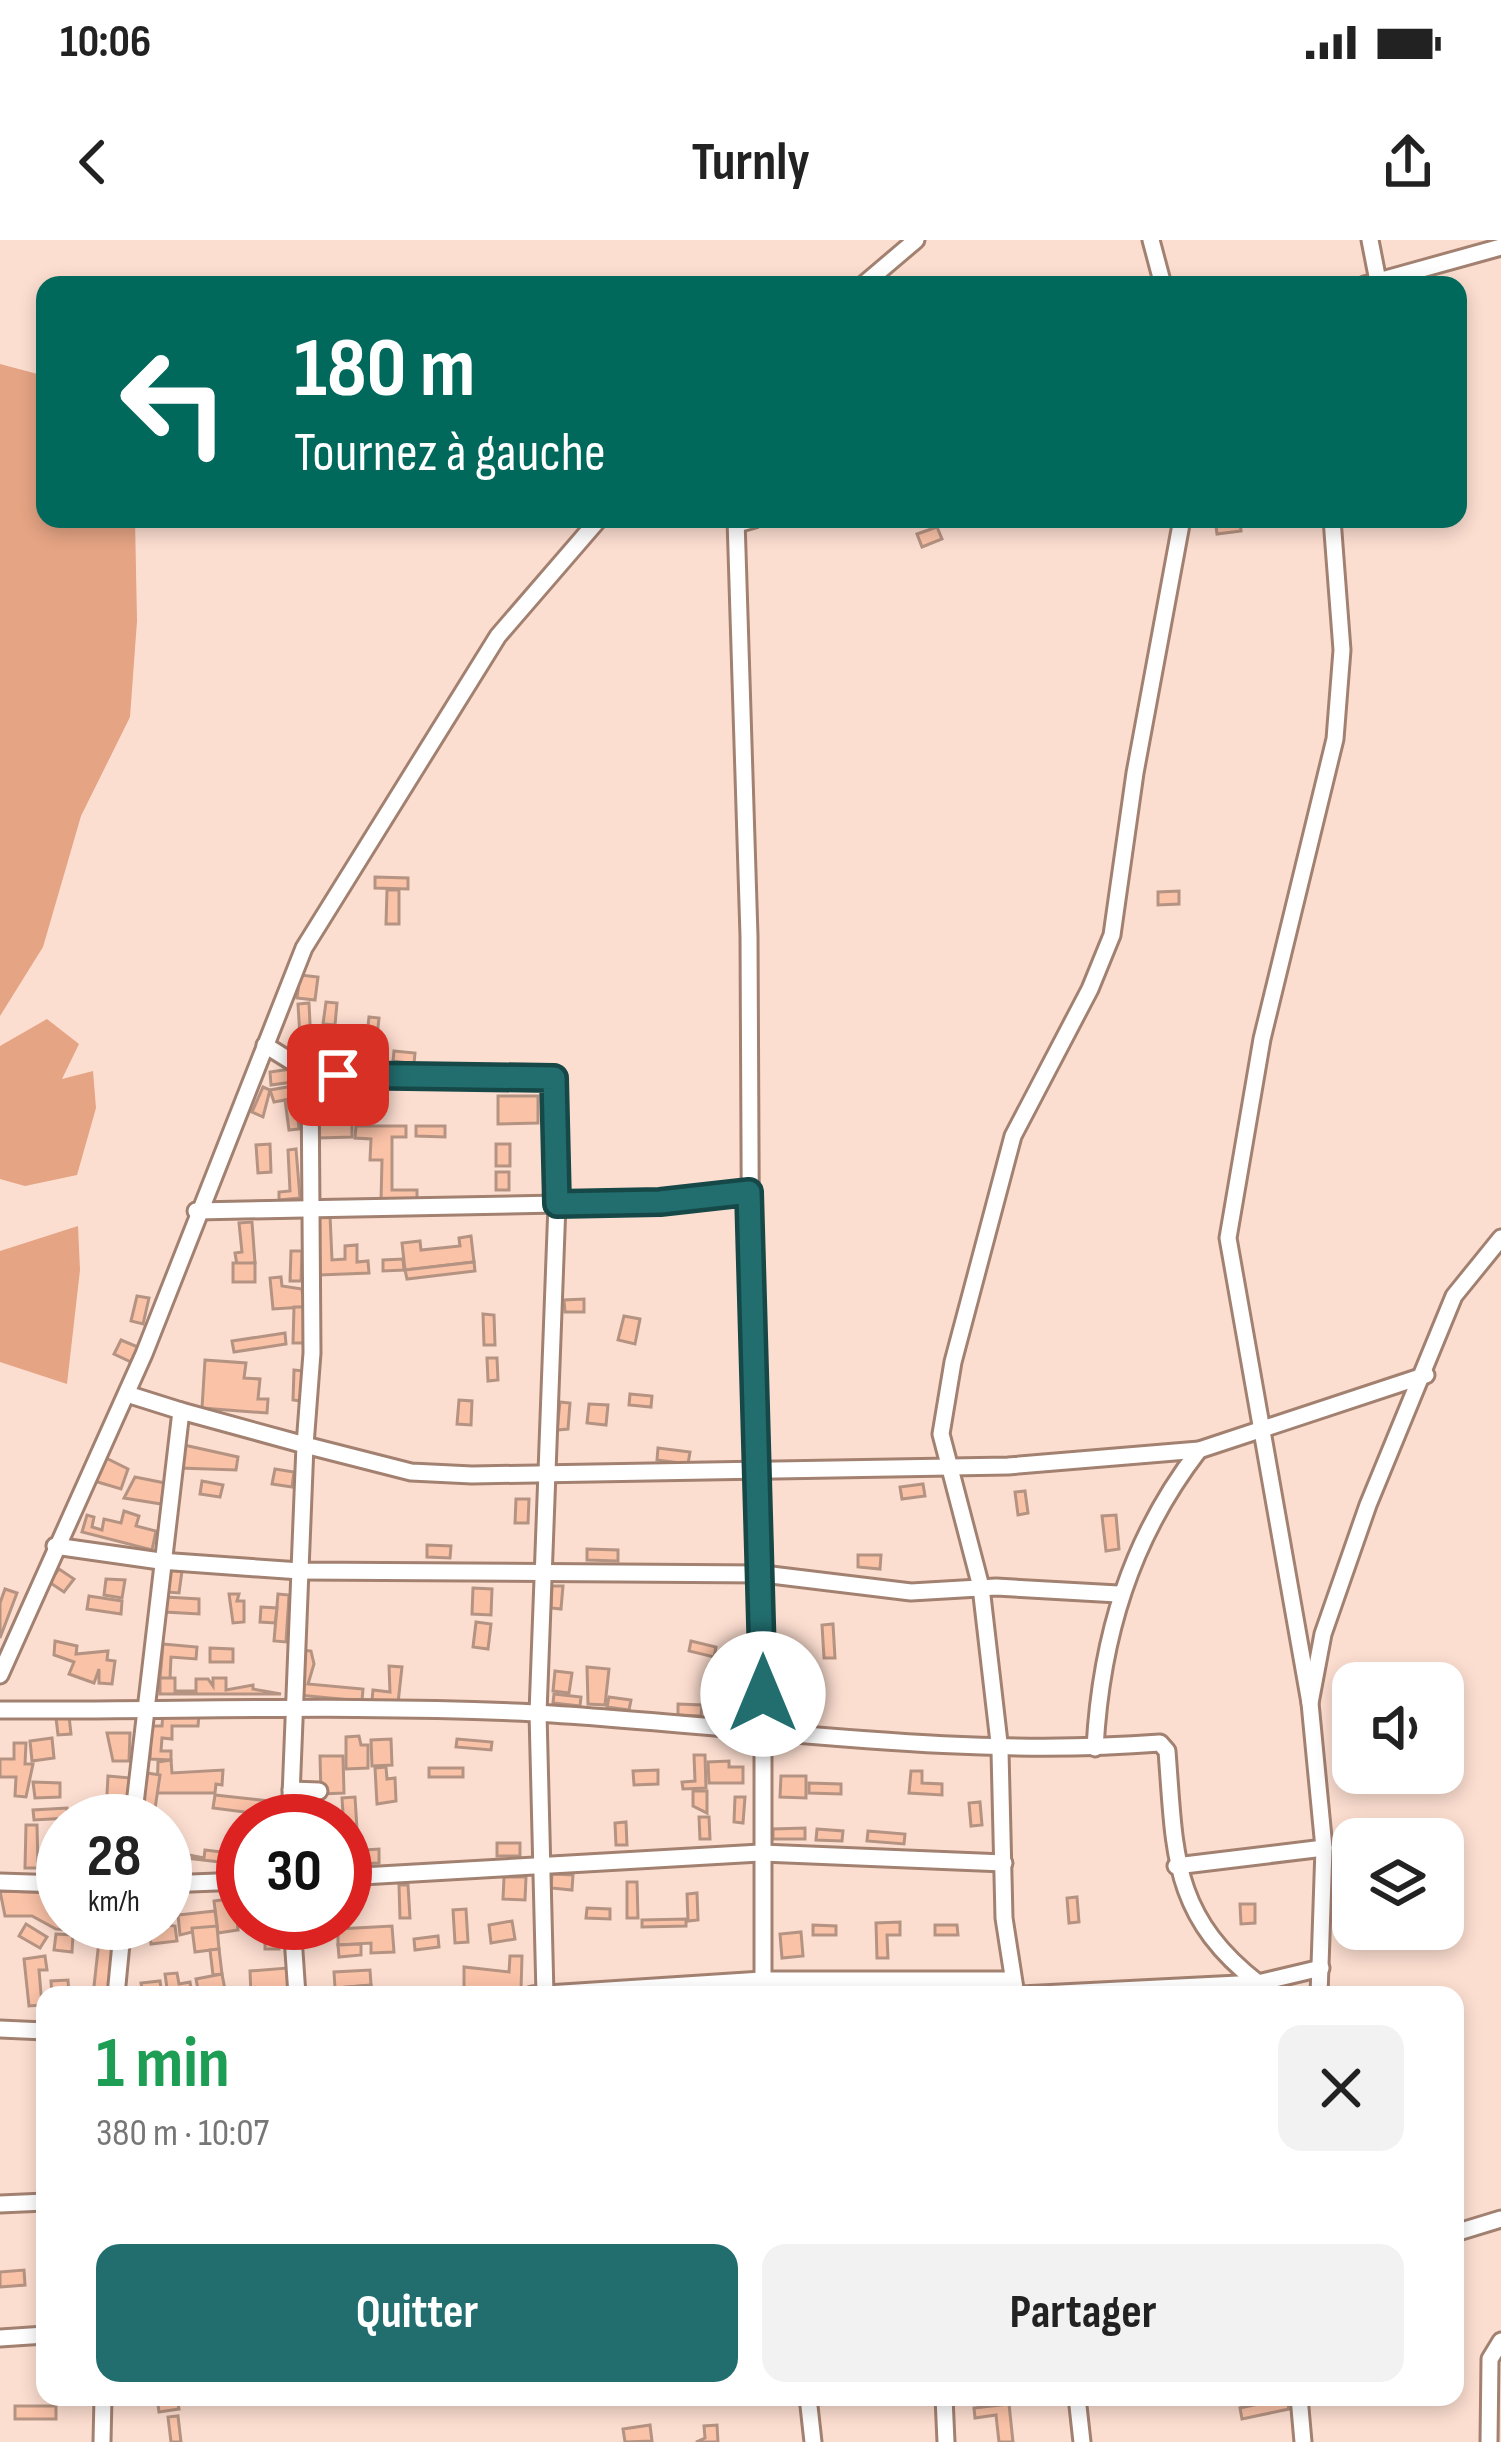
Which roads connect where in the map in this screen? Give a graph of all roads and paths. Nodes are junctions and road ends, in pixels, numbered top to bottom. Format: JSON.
{"nodes":[{"id":1,"x":916,"y":240,"type":"edge"},
{"id":2,"x":1151,"y":240,"type":"edge"},
{"id":3,"x":1370,"y":240,"type":"edge"},
{"id":4,"x":1501,"y":247,"type":"edge"},
{"id":5,"x":874,"y":276,"type":"edge"},
{"id":6,"x":1161,"y":276,"type":"edge"},
{"id":7,"x":1371,"y":276,"type":"edge"},
{"id":8,"x":1396,"y":276,"type":"edge"},
{"id":9,"x":591,"y":528,"type":"edge"},
{"id":10,"x":736,"y":528,"type":"edge"},
{"id":11,"x":1180,"y":528,"type":"edge"},
{"id":12,"x":1333,"y":528,"type":"edge"},
{"id":13,"x":265,"y":1045,"type":"junction"},
{"id":14,"x":310,"y":1073,"type":"junction"},
{"id":15,"x":749,"y":1192,"type":"junction"},
{"id":16,"x":557,"y":1204,"type":"junction"},
{"id":17,"x":311,"y":1208,"type":"junction"},
{"id":18,"x":196,"y":1210,"type":"junction"},
{"id":19,"x":1501,"y":1238,"type":"edge"},
{"id":20,"x":1426,"y":1375,"type":"junction"},
{"id":21,"x":127,"y":1394,"type":"junction"},
{"id":22,"x":182,"y":1411,"type":"junction"},
{"id":23,"x":1263,"y":1427,"type":"junction"},
{"id":24,"x":304,"y":1445,"type":"junction"},
{"id":25,"x":1199,"y":1450,"type":"junction"},
{"id":26,"x":951,"y":1467,"type":"junction"},
{"id":27,"x":546,"y":1474,"type":"junction"},
{"id":28,"x":759,"y":1474,"type":"junction"},
{"id":29,"x":56,"y":1546,"type":"junction"},
{"id":30,"x":160,"y":1561,"type":"junction"},
{"id":31,"x":300,"y":1570,"type":"junction"},
{"id":32,"x":540,"y":1570,"type":"junction"},
{"id":33,"x":763,"y":1574,"type":"junction"},
{"id":34,"x":981,"y":1587,"type":"junction"},
{"id":35,"x":1118,"y":1594,"type":"junction"},
{"id":36,"x":0,"y":1675,"type":"edge"},
{"id":37,"x":1310,"y":1703,"type":"junction"},
{"id":38,"x":293,"y":1705,"type":"junction"},
{"id":39,"x":144,"y":1706,"type":"junction"},
{"id":40,"x":0,"y":1709,"type":"edge"},
{"id":41,"x":538,"y":1713,"type":"junction"},
{"id":42,"x":763,"y":1734,"type":"junction"},
{"id":43,"x":1095,"y":1748,"type":"junction"},
{"id":44,"x":1000,"y":1750,"type":"junction"},
{"id":45,"x":291,"y":1790,"type":"junction"},
{"id":46,"x":320,"y":1791,"type":"dead end"},
{"id":47,"x":136,"y":1794,"type":"edge"},
{"id":48,"x":291,"y":1794,"type":"edge"},
{"id":49,"x":1324,"y":1848,"type":"junction"},
{"id":50,"x":760,"y":1853,"type":"junction"},
{"id":51,"x":1004,"y":1863,"type":"junction"},
{"id":52,"x":1176,"y":1866,"type":"junction"},
{"id":53,"x":538,"y":1868,"type":"junction"},
{"id":54,"x":372,"y":1876,"type":"edge"},
{"id":55,"x":0,"y":1882,"type":"edge"},
{"id":56,"x":36,"y":1883,"type":"edge"},
{"id":57,"x":120,"y":1950,"type":"edge"},
{"id":58,"x":294,"y":1950,"type":"edge"},
{"id":59,"x":1321,"y":1968,"type":"junction"},
{"id":60,"x":1258,"y":1983,"type":"junction"},
{"id":61,"x":117,"y":1986,"type":"edge"},
{"id":62,"x":296,"y":1986,"type":"edge"},
{"id":63,"x":545,"y":1986,"type":"edge"},
{"id":64,"x":762,"y":1986,"type":"edge"},
{"id":65,"x":1017,"y":1986,"type":"edge"},
{"id":66,"x":1155,"y":1986,"type":"edge"},
{"id":67,"x":1320,"y":1986,"type":"edge"},
{"id":68,"x":0,"y":2029,"type":"edge"},
{"id":69,"x":36,"y":2031,"type":"edge"},
{"id":70,"x":36,"y":2202,"type":"edge"},
{"id":71,"x":0,"y":2204,"type":"edge"},
{"id":72,"x":1501,"y":2219,"type":"edge"},
{"id":73,"x":1464,"y":2231,"type":"edge"},
{"id":74,"x":36,"y":2336,"type":"edge"},
{"id":75,"x":0,"y":2338,"type":"edge"},
{"id":76,"x":1501,"y":2341,"type":"edge"},
{"id":77,"x":103,"y":2406,"type":"edge"},
{"id":78,"x":811,"y":2406,"type":"edge"},
{"id":79,"x":944,"y":2406,"type":"edge"},
{"id":80,"x":1078,"y":2406,"type":"edge"},
{"id":81,"x":1300,"y":2406,"type":"edge"},
{"id":82,"x":102,"y":2442,"type":"edge"},
{"id":83,"x":813,"y":2442,"type":"edge"},
{"id":84,"x":946,"y":2442,"type":"edge"},
{"id":85,"x":1082,"y":2442,"type":"edge"},
{"id":86,"x":1303,"y":2442,"type":"edge"},
{"id":87,"x":1489,"y":2442,"type":"edge"}],
"edges":[{"from":1,"to":5,"type":"street"},
{"from":2,"to":6,"type":"street"},
{"from":3,"to":7,"type":"street"},
{"from":4,"to":8,"type":"street"},
{"from":9,"to":13,"type":"street"},
{"from":10,"to":15,"type":"street"},
{"from":11,"to":26,"type":"street"},
{"from":12,"to":23,"type":"street"},
{"from":13,"to":14,"type":"street"},
{"from":13,"to":18,"type":"street"},
{"from":14,"to":16,"type":"street"},
{"from":14,"to":17,"type":"street"},
{"from":15,"to":16,"type":"street"},
{"from":15,"to":28,"type":"street"},
{"from":16,"to":17,"type":"street"},
{"from":16,"to":27,"type":"street"},
{"from":17,"to":18,"type":"street"},
{"from":17,"to":24,"type":"street"},
{"from":18,"to":21,"type":"street"},
{"from":19,"to":20,"type":"street"},
{"from":20,"to":23,"type":"street"},
{"from":20,"to":37,"type":"street"},
{"from":21,"to":22,"type":"street"},
{"from":21,"to":29,"type":"street"},
{"from":22,"to":24,"type":"street"},
{"from":22,"to":30,"type":"street"},
{"from":23,"to":25,"type":"street"},
{"from":23,"to":37,"type":"street"},
{"from":24,"to":27,"type":"street"},
{"from":24,"to":31,"type":"street"},
{"from":25,"to":26,"type":"street"},
{"from":25,"to":35,"type":"street"},
{"from":26,"to":28,"type":"street"},
{"from":26,"to":34,"type":"street"},
{"from":27,"to":28,"type":"street"},
{"from":27,"to":32,"type":"street"},
{"from":28,"to":33,"type":"street"},
{"from":29,"to":30,"type":"street"},
{"from":29,"to":36,"type":"street"},
{"from":30,"to":31,"type":"street"},
{"from":30,"to":39,"type":"street"},
{"from":31,"to":32,"type":"street"},
{"from":31,"to":38,"type":"street"},
{"from":32,"to":33,"type":"street"},
{"from":32,"to":41,"type":"street"},
{"from":33,"to":34,"type":"street"},
{"from":33,"to":42,"type":"street"},
{"from":34,"to":35,"type":"street"},
{"from":34,"to":44,"type":"street"},
{"from":35,"to":43,"type":"street"},
{"from":37,"to":49,"type":"street"},
{"from":38,"to":39,"type":"street"},
{"from":38,"to":41,"type":"street"},
{"from":38,"to":45,"type":"street"},
{"from":39,"to":40,"type":"street"},
{"from":39,"to":47,"type":"street"},
{"from":41,"to":42,"type":"street"},
{"from":41,"to":53,"type":"street"},
{"from":42,"to":44,"type":"street"},
{"from":42,"to":50,"type":"street"},
{"from":43,"to":44,"type":"street"},
{"from":43,"to":52,"type":"street"},
{"from":44,"to":51,"type":"street"},
{"from":45,"to":46,"type":"street"},
{"from":45,"to":48,"type":"street"},
{"from":49,"to":52,"type":"street"},
{"from":49,"to":59,"type":"street"},
{"from":50,"to":51,"type":"street"},
{"from":50,"to":53,"type":"street"},
{"from":50,"to":64,"type":"street"},
{"from":51,"to":65,"type":"street"},
{"from":52,"to":60,"type":"street"},
{"from":53,"to":54,"type":"street"},
{"from":53,"to":63,"type":"street"},
{"from":55,"to":56,"type":"street"},
{"from":57,"to":61,"type":"street"},
{"from":58,"to":62,"type":"street"},
{"from":59,"to":60,"type":"street"},
{"from":59,"to":67,"type":"street"},
{"from":60,"to":66,"type":"street"},
{"from":68,"to":69,"type":"street"},
{"from":70,"to":71,"type":"street"},
{"from":72,"to":73,"type":"street"},
{"from":74,"to":75,"type":"street"},
{"from":76,"to":87,"type":"street"},
{"from":77,"to":82,"type":"street"},
{"from":78,"to":83,"type":"street"},
{"from":79,"to":84,"type":"street"},
{"from":80,"to":85,"type":"street"},
{"from":81,"to":86,"type":"street"}]}
